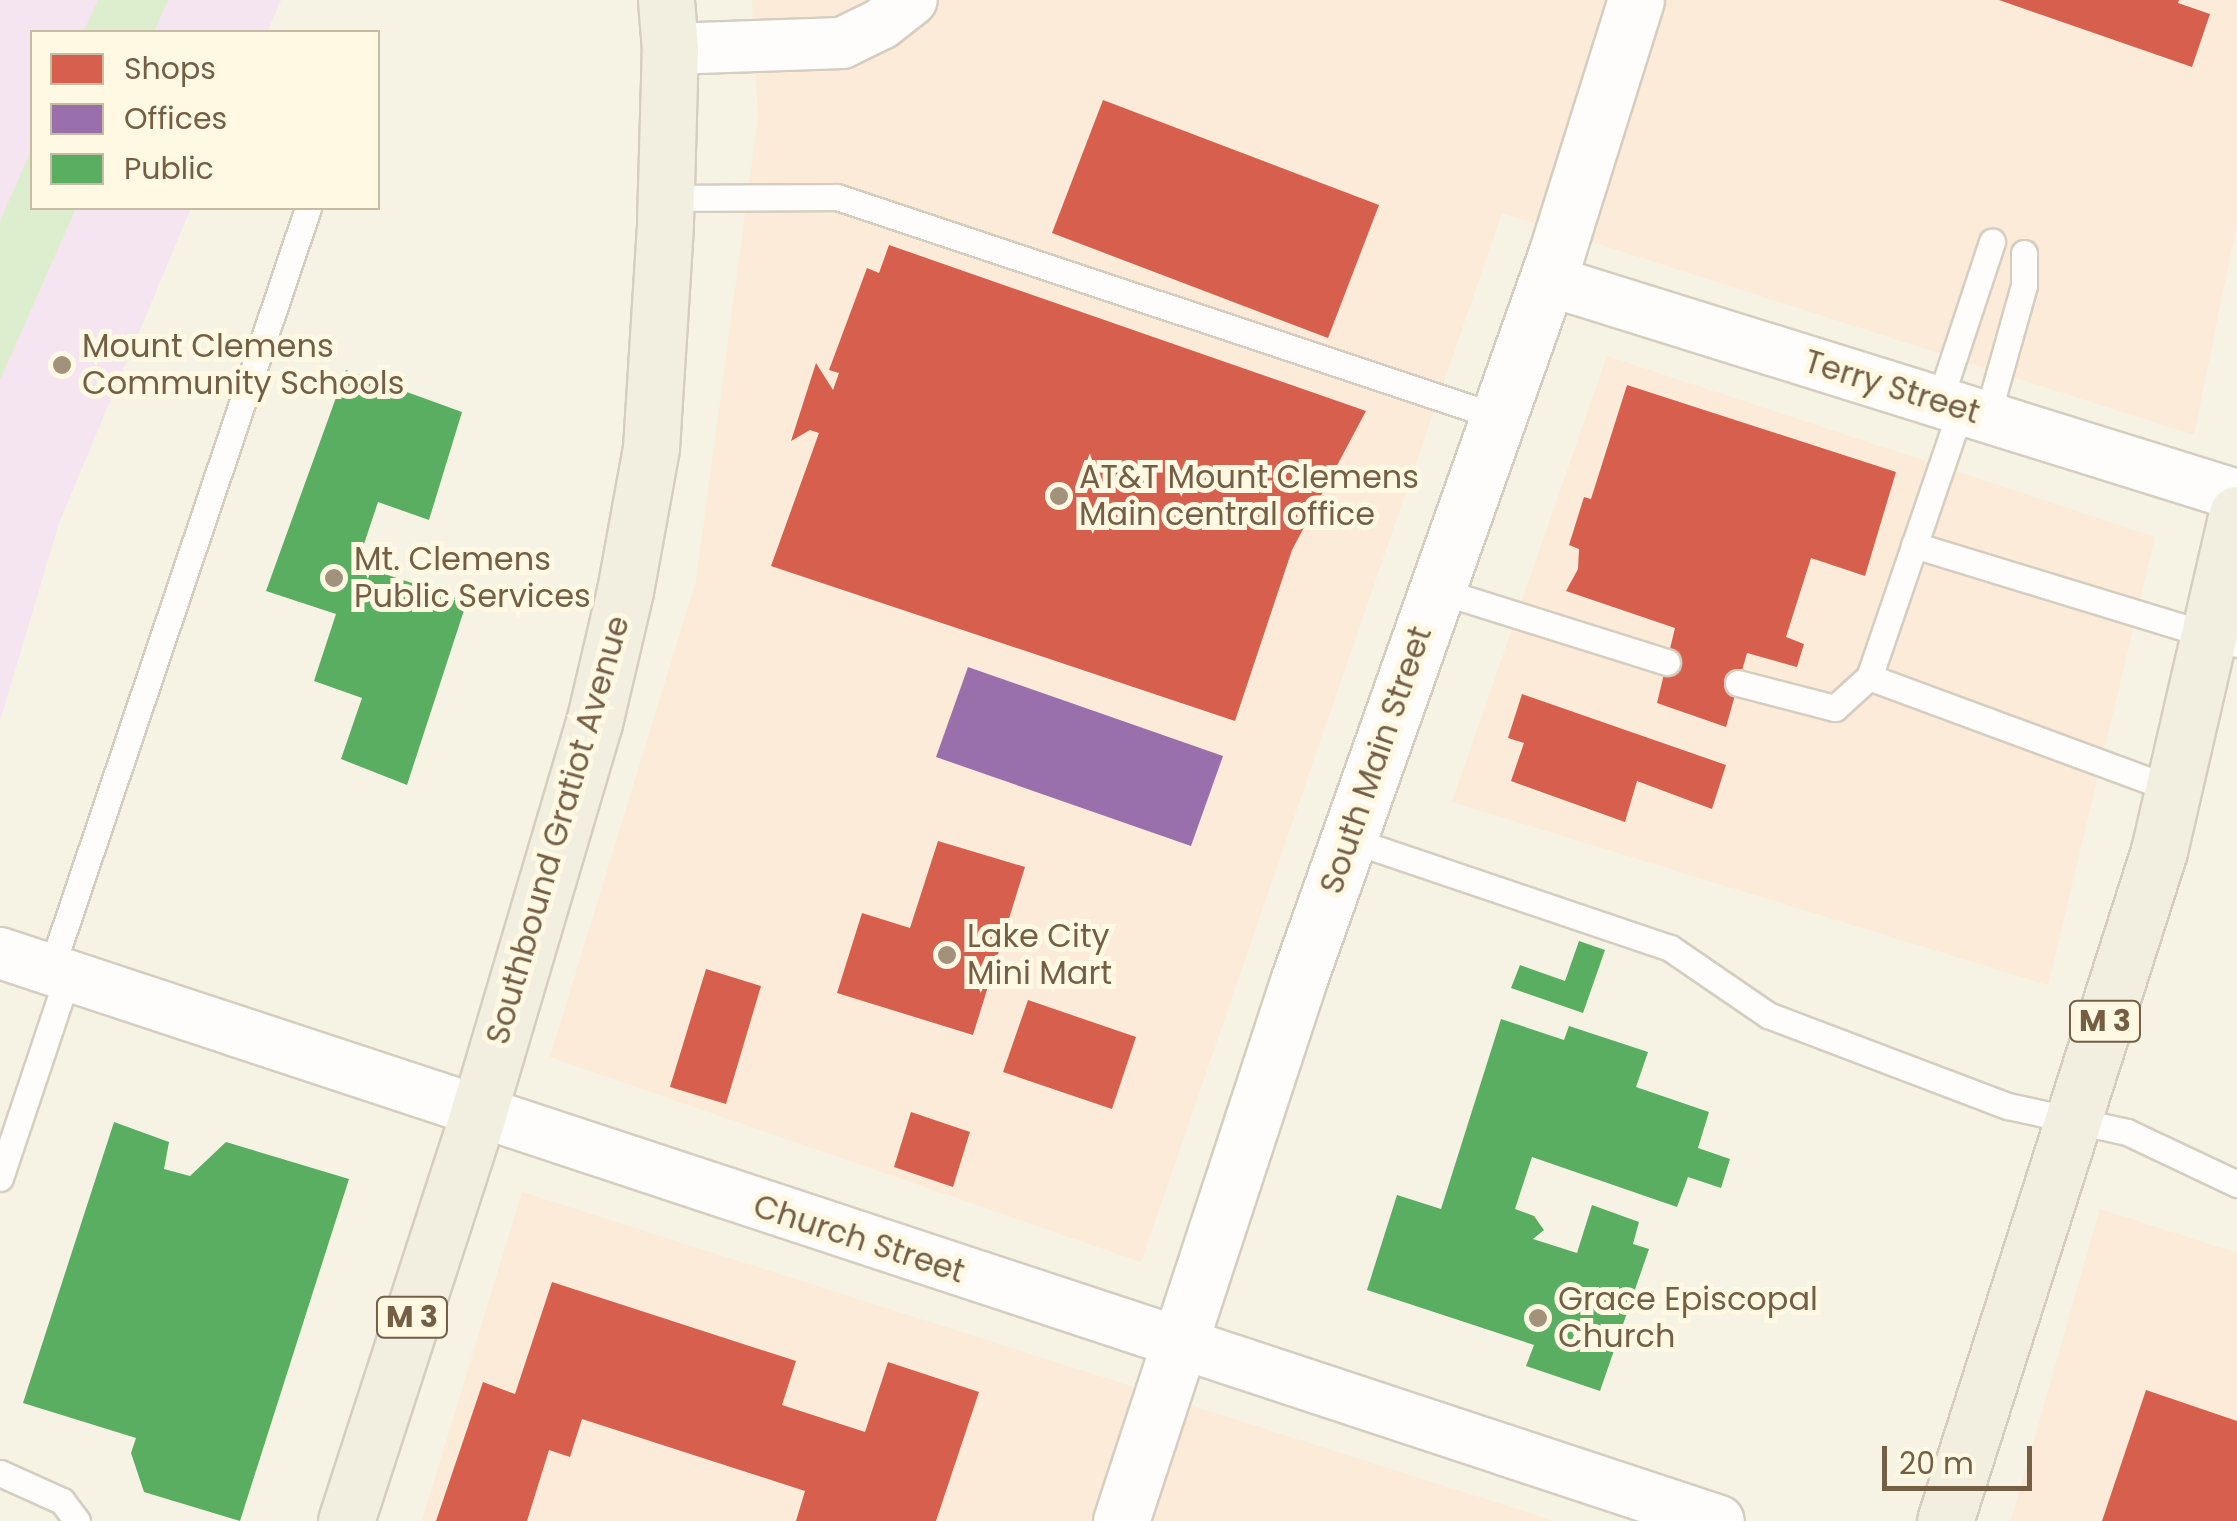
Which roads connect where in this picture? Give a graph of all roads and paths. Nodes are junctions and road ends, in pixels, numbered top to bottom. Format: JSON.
{"nodes":[{"id":1,"x":912,"y":0,"type":"edge"},
{"id":2,"x":1636,"y":0,"type":"edge"},
{"id":3,"x":668,"y":24,"type":"edge"},
{"id":4,"x":666,"y":198,"type":"junction"},
{"id":5,"x":307,"y":210,"type":"edge"},
{"id":6,"x":1992,"y":242,"type":"dead end"},
{"id":7,"x":2024,"y":253,"type":"dead end"},
{"id":8,"x":1547,"y":280,"type":"junction"},
{"id":9,"x":1962,"y":409,"type":"junction"},
{"id":10,"x":1498,"y":416,"type":"junction"},
{"id":11,"x":2237,"y":495,"type":"edge"},
{"id":12,"x":2237,"y":514,"type":"edge"},
{"id":13,"x":1914,"y":544,"type":"junction"},
{"id":14,"x":1437,"y":590,"type":"junction"},
{"id":15,"x":2223,"y":639,"type":"edge"},
{"id":16,"x":1666,"y":662,"type":"dead end"},
{"id":17,"x":1868,"y":677,"type":"junction"},
{"id":18,"x":1738,"y":683,"type":"dead end"},
{"id":19,"x":2174,"y":790,"type":"junction"},
{"id":20,"x":1348,"y":839,"type":"junction"},
{"id":21,"x":0,"y":953,"type":"edge"},
{"id":22,"x":60,"y":972,"type":"junction"},
{"id":23,"x":478,"y":1114,"type":"junction"},
{"id":24,"x":2074,"y":1117,"type":"junction"},
{"id":25,"x":0,"y":1178,"type":"edge"},
{"id":26,"x":2237,"y":1184,"type":"edge"},
{"id":27,"x":1178,"y":1345,"type":"junction"},
{"id":28,"x":0,"y":1473,"type":"edge"},
{"id":29,"x":77,"y":1521,"type":"edge"},
{"id":30,"x":346,"y":1521,"type":"edge"},
{"id":31,"x":1121,"y":1521,"type":"edge"},
{"id":32,"x":1719,"y":1521,"type":"edge"},
{"id":33,"x":1945,"y":1521,"type":"edge"}],
"edges":[{"from":1,"to":3,"type":"street"},
{"from":2,"to":8,"type":"street","name":"South Main Street"},
{"from":3,"to":4,"type":"main road","name":"Southbound Gratiot Avenue","number":"M 3"},
{"from":4,"to":10,"type":"lane"},
{"from":4,"to":23,"type":"main road","name":"Southbound Gratiot Avenue","number":"M 3"},
{"from":5,"to":22,"type":"lane"},
{"from":6,"to":9,"type":"lane"},
{"from":7,"to":9,"type":"lane"},
{"from":8,"to":9,"type":"street","name":"Terry Street"},
{"from":8,"to":10,"type":"street","name":"South Main Street"},
{"from":9,"to":11,"type":"street","name":"Terry Street"},
{"from":9,"to":13,"type":"lane"},
{"from":10,"to":14,"type":"street","name":"South Main Street"},
{"from":12,"to":15,"type":"main road","number":"M 3"},
{"from":13,"to":15,"type":"lane"},
{"from":13,"to":17,"type":"lane"},
{"from":14,"to":16,"type":"lane"},
{"from":14,"to":20,"type":"street","name":"South Main Street"},
{"from":15,"to":19,"type":"main road","number":"M 3"},
{"from":17,"to":18,"type":"lane"},
{"from":17,"to":19,"type":"lane"},
{"from":19,"to":24,"type":"main road","number":"M 3"},
{"from":20,"to":24,"type":"lane"},
{"from":20,"to":27,"type":"street","name":"South Main Street"},
{"from":21,"to":22,"type":"street","name":"Church Street"},
{"from":22,"to":23,"type":"street","name":"Church Street"},
{"from":22,"to":25,"type":"lane"},
{"from":23,"to":27,"type":"street","name":"Church Street"},
{"from":23,"to":30,"type":"main road","name":"Southbound Gratiot Avenue","number":"M 3"},
{"from":24,"to":26,"type":"lane"},
{"from":24,"to":33,"type":"main road","number":"M 3"},
{"from":27,"to":31,"type":"street","name":"South Main Street"},
{"from":27,"to":32,"type":"street","name":"Church Street"},
{"from":28,"to":29,"type":"lane"}]}
